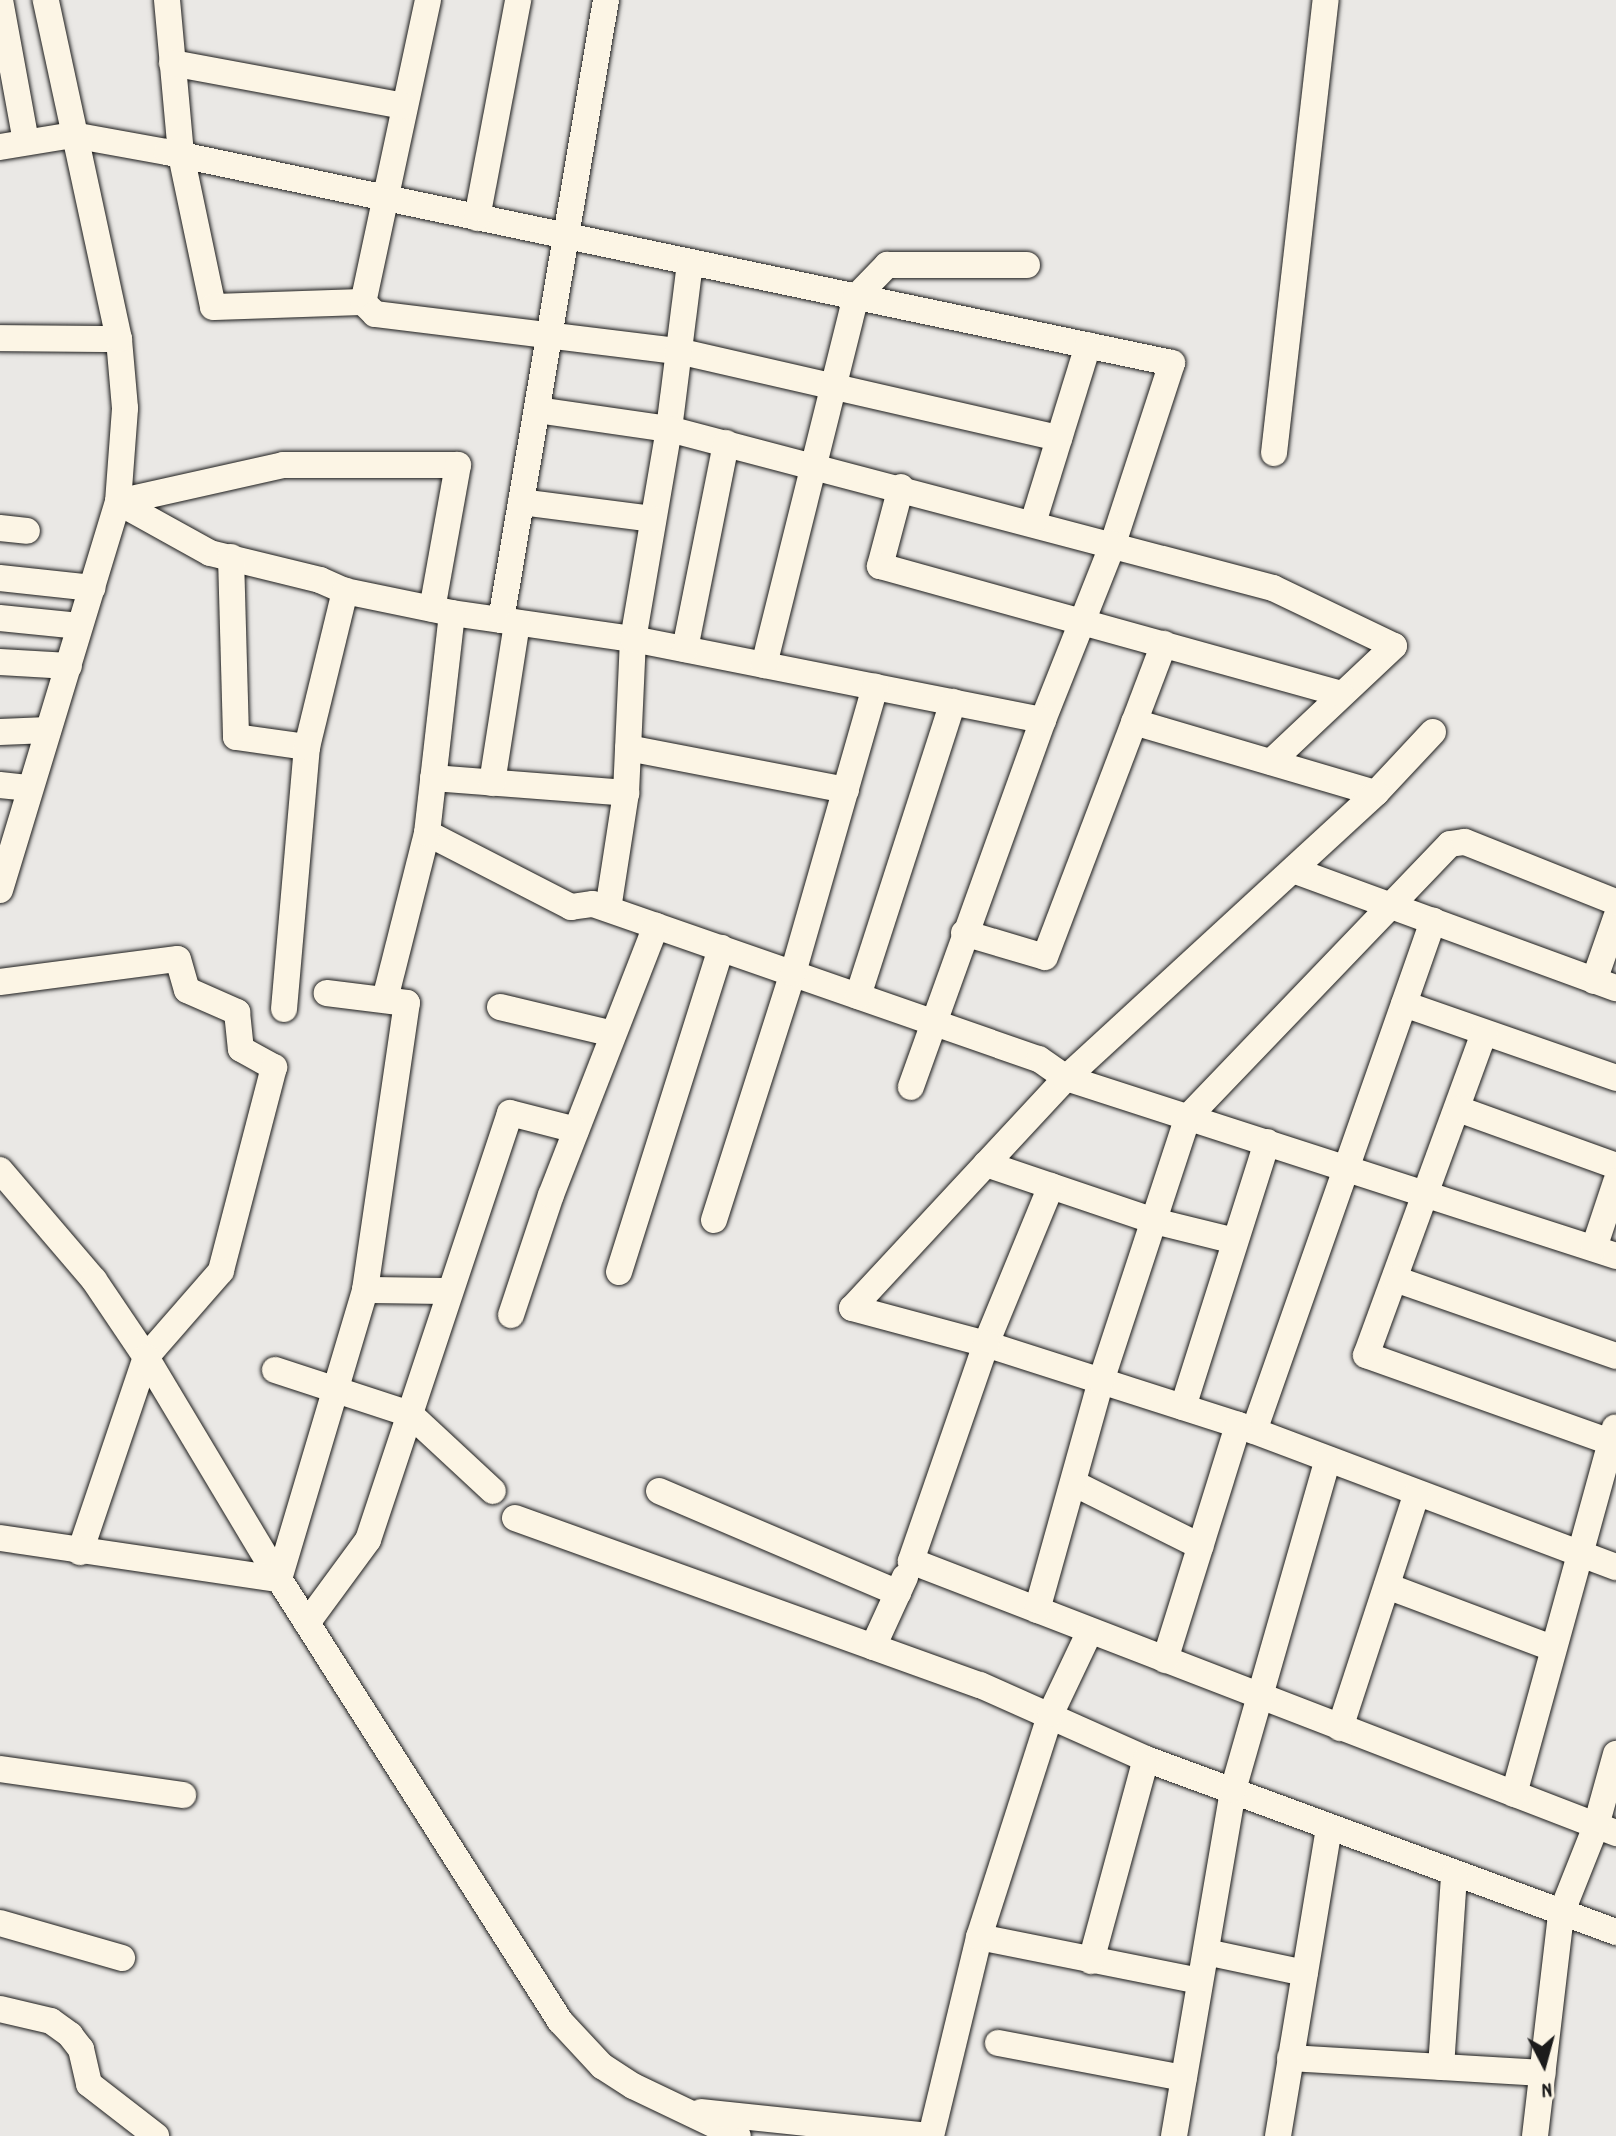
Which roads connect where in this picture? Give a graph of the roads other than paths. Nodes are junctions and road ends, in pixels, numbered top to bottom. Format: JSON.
{"nodes":[{"id":1,"x":0,"y":0,"type":"edge"},
{"id":2,"x":46,"y":0,"type":"edge"},
{"id":3,"x":167,"y":0,"type":"edge"},
{"id":4,"x":428,"y":0,"type":"edge"},
{"id":5,"x":518,"y":0,"type":"edge"},
{"id":6,"x":606,"y":0,"type":"edge"},
{"id":7,"x":1326,"y":0,"type":"edge"},
{"id":8,"x":172,"y":63,"type":"junction"},
{"id":9,"x":404,"y":106,"type":"junction"},
{"id":10,"x":73,"y":135,"type":"junction"},
{"id":11,"x":26,"y":142,"type":"junction"},
{"id":12,"x":0,"y":147,"type":"edge"},
{"id":13,"x":181,"y":155,"type":"junction"},
{"id":14,"x":384,"y":199,"type":"junction"},
{"id":15,"x":477,"y":218,"type":"junction"},
{"id":16,"x":565,"y":237,"type":"junction"},
{"id":17,"x":690,"y":263,"type":"junction"},
{"id":18,"x":1027,"y":265,"type":"dead end"},
{"id":19,"x":856,"y":297,"type":"junction"},
{"id":20,"x":363,"y":302,"type":"junction"},
{"id":21,"x":549,"y":335,"type":"junction"},
{"id":22,"x":0,"y":338,"type":"edge"},
{"id":23,"x":119,"y":339,"type":"junction"},
{"id":24,"x":1088,"y":345,"type":"junction"},
{"id":25,"x":678,"y":351,"type":"junction"},
{"id":26,"x":834,"y":384,"type":"junction"},
{"id":27,"x":537,"y":410,"type":"junction"},
{"id":28,"x":669,"y":429,"type":"junction"},
{"id":29,"x":1059,"y":438,"type":"junction"},
{"id":30,"x":726,"y":443,"type":"junction"},
{"id":31,"x":1274,"y":453,"type":"dead end"},
{"id":32,"x":814,"y":465,"type":"junction"},
{"id":33,"x":901,"y":487,"type":"junction"},
{"id":34,"x":118,"y":502,"type":"junction"},
{"id":35,"x":521,"y":502,"type":"junction"},
{"id":36,"x":653,"y":519,"type":"junction"},
{"id":37,"x":1033,"y":523,"type":"junction"},
{"id":38,"x":0,"y":528,"type":"edge"},
{"id":39,"x":27,"y":531,"type":"dead end"},
{"id":40,"x":1113,"y":544,"type":"junction"},
{"id":41,"x":231,"y":557,"type":"junction"},
{"id":42,"x":0,"y":578,"type":"edge"},
{"id":43,"x":92,"y":588,"type":"junction"},
{"id":44,"x":345,"y":591,"type":"junction"},
{"id":45,"x":442,"y":611,"type":"junction"},
{"id":46,"x":0,"y":618,"type":"edge"},
{"id":47,"x":509,"y":621,"type":"junction"},
{"id":48,"x":1082,"y":624,"type":"junction"},
{"id":49,"x":80,"y":626,"type":"junction"},
{"id":50,"x":633,"y":639,"type":"junction"},
{"id":51,"x":1164,"y":644,"type":"junction"},
{"id":52,"x":685,"y":649,"type":"junction"},
{"id":53,"x":0,"y":662,"type":"edge"},
{"id":54,"x":764,"y":665,"type":"junction"},
{"id":55,"x":69,"y":666,"type":"junction"},
{"id":56,"x":875,"y":687,"type":"junction"},
{"id":57,"x":1341,"y":694,"type":"junction"},
{"id":58,"x":953,"y":702,"type":"junction"},
{"id":59,"x":1043,"y":720,"type":"junction"},
{"id":60,"x":1134,"y":722,"type":"junction"},
{"id":61,"x":48,"y":730,"type":"junction"},
{"id":62,"x":0,"y":732,"type":"edge"},
{"id":63,"x":1433,"y":732,"type":"dead end"},
{"id":64,"x":307,"y":747,"type":"junction"},
{"id":65,"x":628,"y":748,"type":"junction"},
{"id":66,"x":1271,"y":762,"type":"junction"},
{"id":67,"x":433,"y":778,"type":"junction"},
{"id":68,"x":492,"y":783,"type":"junction"},
{"id":69,"x":0,"y":785,"type":"edge"},
{"id":70,"x":30,"y":788,"type":"junction"},
{"id":71,"x":846,"y":790,"type":"junction"},
{"id":72,"x":626,"y":793,"type":"junction"},
{"id":73,"x":1376,"y":793,"type":"junction"},
{"id":74,"x":427,"y":833,"type":"junction"},
{"id":75,"x":1293,"y":870,"type":"junction"},
{"id":76,"x":0,"y":890,"type":"edge"},
{"id":77,"x":1616,"y":902,"type":"edge"},
{"id":78,"x":1388,"y":905,"type":"junction"},
{"id":79,"x":608,"y":909,"type":"junction"},
{"id":80,"x":1616,"y":918,"type":"edge"},
{"id":81,"x":1433,"y":921,"type":"junction"},
{"id":82,"x":656,"y":926,"type":"junction"},
{"id":83,"x":964,"y":933,"type":"junction"},
{"id":84,"x":721,"y":948,"type":"junction"},
{"id":85,"x":793,"y":973,"type":"junction"},
{"id":86,"x":0,"y":982,"type":"edge"},
{"id":87,"x":1605,"y":984,"type":"edge"},
{"id":88,"x":327,"y":993,"type":"dead end"},
{"id":89,"x":858,"y":996,"type":"junction"},
{"id":90,"x":385,"y":999,"type":"junction"},
{"id":91,"x":1404,"y":1004,"type":"junction"},
{"id":92,"x":500,"y":1007,"type":"dead end"},
{"id":93,"x":284,"y":1009,"type":"dead end"},
{"id":94,"x":932,"y":1021,"type":"junction"},
{"id":95,"x":1484,"y":1033,"type":"junction"},
{"id":96,"x":613,"y":1034,"type":"junction"},
{"id":97,"x":1066,"y":1078,"type":"junction"},
{"id":98,"x":1616,"y":1078,"type":"edge"},
{"id":99,"x":911,"y":1087,"type":"dead end"},
{"id":100,"x":1458,"y":1109,"type":"junction"},
{"id":101,"x":1188,"y":1117,"type":"junction"},
{"id":102,"x":576,"y":1130,"type":"junction"},
{"id":103,"x":1267,"y":1142,"type":"junction"},
{"id":104,"x":986,"y":1164,"type":"junction"},
{"id":105,"x":1616,"y":1166,"type":"edge"},
{"id":106,"x":1346,"y":1167,"type":"junction"},
{"id":107,"x":3,"y":1179,"type":"edge"},
{"id":108,"x":1616,"y":1182,"type":"edge"},
{"id":109,"x":1051,"y":1186,"type":"junction"},
{"id":110,"x":1428,"y":1194,"type":"junction"},
{"id":111,"x":714,"y":1220,"type":"dead end"},
{"id":112,"x":1154,"y":1221,"type":"junction"},
{"id":113,"x":1235,"y":1241,"type":"junction"},
{"id":114,"x":1605,"y":1252,"type":"edge"},
{"id":115,"x":619,"y":1272,"type":"dead end"},
{"id":116,"x":1395,"y":1279,"type":"junction"},
{"id":117,"x":365,"y":1290,"type":"junction"},
{"id":118,"x":450,"y":1291,"type":"junction"},
{"id":119,"x":511,"y":1315,"type":"dead end"},
{"id":120,"x":986,"y":1344,"type":"junction"},
{"id":121,"x":1616,"y":1356,"type":"edge"},
{"id":122,"x":146,"y":1357,"type":"junction"},
{"id":123,"x":275,"y":1370,"type":"dead end"},
{"id":124,"x":1101,"y":1381,"type":"junction"},
{"id":125,"x":335,"y":1389,"type":"junction"},
{"id":126,"x":1183,"y":1407,"type":"junction"},
{"id":127,"x":410,"y":1414,"type":"junction"},
{"id":128,"x":1246,"y":1428,"type":"junction"},
{"id":129,"x":1613,"y":1434,"type":"edge"},
{"id":130,"x":1328,"y":1459,"type":"junction"},
{"id":131,"x":1075,"y":1484,"type":"junction"},
{"id":132,"x":493,"y":1491,"type":"dead end"},
{"id":133,"x":659,"y":1491,"type":"dead end"},
{"id":134,"x":1417,"y":1493,"type":"junction"},
{"id":135,"x":515,"y":1518,"type":"dead end"},
{"id":136,"x":0,"y":1541,"type":"edge"},
{"id":137,"x":1200,"y":1546,"type":"junction"},
{"id":138,"x":80,"y":1552,"type":"junction"},
{"id":139,"x":1577,"y":1554,"type":"junction"},
{"id":140,"x":911,"y":1561,"type":"junction"},
{"id":141,"x":1616,"y":1567,"type":"edge"},
{"id":142,"x":279,"y":1579,"type":"junction"},
{"id":143,"x":1387,"y":1586,"type":"junction"},
{"id":144,"x":898,"y":1593,"type":"junction"},
{"id":145,"x":1037,"y":1610,"type":"junction"},
{"id":146,"x":307,"y":1623,"type":"junction"},
{"id":147,"x":1090,"y":1631,"type":"junction"},
{"id":148,"x":873,"y":1647,"type":"junction"},
{"id":149,"x":1552,"y":1648,"type":"junction"},
{"id":150,"x":1165,"y":1660,"type":"junction"},
{"id":151,"x":1257,"y":1695,"type":"junction"},
{"id":152,"x":1051,"y":1713,"type":"junction"},
{"id":153,"x":1340,"y":1728,"type":"junction"},
{"id":154,"x":1616,"y":1754,"type":"edge"},
{"id":155,"x":1146,"y":1759,"type":"junction"},
{"id":156,"x":0,"y":1769,"type":"edge"},
{"id":157,"x":1233,"y":1790,"type":"junction"},
{"id":158,"x":1514,"y":1794,"type":"junction"},
{"id":159,"x":183,"y":1795,"type":"dead end"},
{"id":160,"x":1329,"y":1827,"type":"junction"},
{"id":161,"x":1606,"y":1829,"type":"edge"},
{"id":162,"x":1454,"y":1875,"type":"junction"},
{"id":163,"x":1561,"y":1914,"type":"junction"},
{"id":164,"x":0,"y":1923,"type":"edge"},
{"id":165,"x":1616,"y":1932,"type":"edge"},
{"id":166,"x":979,"y":1937,"type":"junction"},
{"id":167,"x":1206,"y":1952,"type":"junction"},
{"id":168,"x":122,"y":1958,"type":"dead end"},
{"id":169,"x":1091,"y":1961,"type":"junction"},
{"id":170,"x":1305,"y":1973,"type":"junction"},
{"id":171,"x":1200,"y":1981,"type":"junction"},
{"id":172,"x":0,"y":2009,"type":"edge"},
{"id":173,"x":998,"y":2043,"type":"dead end"},
{"id":174,"x":1290,"y":2058,"type":"junction"},
{"id":175,"x":1441,"y":2067,"type":"junction"},
{"id":176,"x":1543,"y":2073,"type":"junction"},
{"id":177,"x":1184,"y":2078,"type":"junction"},
{"id":178,"x":678,"y":2109,"type":"junction"},
{"id":179,"x":156,"y":2136,"type":"edge"},
{"id":180,"x":738,"y":2136,"type":"edge"},
{"id":181,"x":929,"y":2136,"type":"edge"},
{"id":182,"x":1174,"y":2136,"type":"edge"},
{"id":183,"x":1278,"y":2136,"type":"edge"},
{"id":184,"x":1535,"y":2136,"type":"edge"}],
"edges":[{"from":1,"to":11,"type":"street"},
{"from":2,"to":10,"type":"street"},
{"from":3,"to":8,"type":"street"},
{"from":4,"to":9,"type":"street"},
{"from":5,"to":15,"type":"street"},
{"from":6,"to":16,"type":"street"},
{"from":7,"to":31,"type":"street"},
{"from":8,"to":9,"type":"street"},
{"from":8,"to":13,"type":"street"},
{"from":9,"to":14,"type":"street"},
{"from":10,"to":11,"type":"street"},
{"from":10,"to":13,"type":"street"},
{"from":10,"to":23,"type":"street"},
{"from":11,"to":12,"type":"street"},
{"from":13,"to":14,"type":"street"},
{"from":13,"to":20,"type":"street"},
{"from":14,"to":15,"type":"street"},
{"from":14,"to":20,"type":"street"},
{"from":15,"to":16,"type":"street"},
{"from":16,"to":17,"type":"street"},
{"from":16,"to":21,"type":"street"},
{"from":17,"to":19,"type":"street"},
{"from":17,"to":25,"type":"street"},
{"from":18,"to":19,"type":"street"},
{"from":19,"to":24,"type":"street"},
{"from":19,"to":26,"type":"street"},
{"from":20,"to":21,"type":"street"},
{"from":21,"to":25,"type":"street"},
{"from":21,"to":27,"type":"street"},
{"from":22,"to":23,"type":"street"},
{"from":23,"to":34,"type":"street"},
{"from":24,"to":29,"type":"street"},
{"from":24,"to":40,"type":"street"},
{"from":25,"to":26,"type":"street"},
{"from":25,"to":28,"type":"street"},
{"from":26,"to":29,"type":"street"},
{"from":26,"to":32,"type":"street"},
{"from":27,"to":28,"type":"street"},
{"from":27,"to":35,"type":"street"},
{"from":28,"to":30,"type":"street"},
{"from":28,"to":36,"type":"street"},
{"from":29,"to":37,"type":"street"},
{"from":30,"to":32,"type":"street"},
{"from":30,"to":52,"type":"street"},
{"from":32,"to":33,"type":"street"},
{"from":32,"to":54,"type":"street"},
{"from":33,"to":37,"type":"street"},
{"from":33,"to":48,"type":"street"},
{"from":34,"to":41,"type":"street"},
{"from":34,"to":43,"type":"street"},
{"from":34,"to":45,"type":"street"},
{"from":35,"to":36,"type":"street"},
{"from":35,"to":47,"type":"street"},
{"from":36,"to":50,"type":"street"},
{"from":37,"to":40,"type":"street"},
{"from":38,"to":39,"type":"street"},
{"from":40,"to":48,"type":"street"},
{"from":40,"to":57,"type":"street"},
{"from":41,"to":44,"type":"street"},
{"from":41,"to":64,"type":"street"},
{"from":42,"to":43,"type":"street"},
{"from":43,"to":49,"type":"street"},
{"from":44,"to":45,"type":"street"},
{"from":44,"to":64,"type":"street"},
{"from":45,"to":47,"type":"street"},
{"from":45,"to":67,"type":"street"},
{"from":46,"to":49,"type":"street"},
{"from":47,"to":50,"type":"street"},
{"from":47,"to":68,"type":"street"},
{"from":48,"to":51,"type":"street"},
{"from":48,"to":59,"type":"street"},
{"from":49,"to":55,"type":"street"},
{"from":50,"to":52,"type":"street"},
{"from":50,"to":65,"type":"street"},
{"from":51,"to":57,"type":"street"},
{"from":51,"to":60,"type":"street"},
{"from":52,"to":54,"type":"street"},
{"from":53,"to":55,"type":"street"},
{"from":54,"to":56,"type":"street"},
{"from":55,"to":61,"type":"street"},
{"from":56,"to":58,"type":"street"},
{"from":56,"to":71,"type":"street"},
{"from":57,"to":66,"type":"street"},
{"from":58,"to":59,"type":"street"},
{"from":58,"to":89,"type":"street"},
{"from":59,"to":83,"type":"street"},
{"from":60,"to":66,"type":"street"},
{"from":60,"to":83,"type":"street"},
{"from":61,"to":62,"type":"street"},
{"from":61,"to":70,"type":"street"},
{"from":63,"to":73,"type":"street"},
{"from":64,"to":93,"type":"street"},
{"from":65,"to":71,"type":"street"},
{"from":65,"to":72,"type":"street"},
{"from":66,"to":73,"type":"street"},
{"from":67,"to":68,"type":"street"},
{"from":67,"to":74,"type":"street"},
{"from":68,"to":72,"type":"street"},
{"from":69,"to":70,"type":"street"},
{"from":70,"to":76,"type":"street"},
{"from":71,"to":85,"type":"street"},
{"from":72,"to":79,"type":"street"},
{"from":73,"to":75,"type":"street"},
{"from":74,"to":79,"type":"street"},
{"from":74,"to":90,"type":"street"},
{"from":75,"to":78,"type":"street"},
{"from":75,"to":97,"type":"street"},
{"from":77,"to":78,"type":"street"},
{"from":78,"to":81,"type":"street"},
{"from":78,"to":101,"type":"street"},
{"from":79,"to":82,"type":"street"},
{"from":80,"to":87,"type":"street"},
{"from":81,"to":87,"type":"street"},
{"from":81,"to":91,"type":"street"},
{"from":82,"to":84,"type":"street"},
{"from":82,"to":96,"type":"street"},
{"from":83,"to":94,"type":"street"},
{"from":84,"to":85,"type":"street"},
{"from":84,"to":115,"type":"street"},
{"from":85,"to":89,"type":"street"},
{"from":85,"to":111,"type":"street"},
{"from":86,"to":122,"type":"street"},
{"from":88,"to":90,"type":"street"},
{"from":89,"to":94,"type":"street"},
{"from":90,"to":117,"type":"street"},
{"from":91,"to":95,"type":"street"},
{"from":91,"to":106,"type":"street"},
{"from":92,"to":96,"type":"street"},
{"from":94,"to":97,"type":"street"},
{"from":94,"to":99,"type":"street"},
{"from":95,"to":98,"type":"street"},
{"from":95,"to":100,"type":"street"},
{"from":96,"to":102,"type":"street"},
{"from":97,"to":101,"type":"street"},
{"from":97,"to":104,"type":"street"},
{"from":100,"to":105,"type":"street"},
{"from":100,"to":110,"type":"street"},
{"from":101,"to":103,"type":"street"},
{"from":101,"to":112,"type":"street"},
{"from":102,"to":118,"type":"street"},
{"from":102,"to":119,"type":"street"},
{"from":103,"to":106,"type":"street"},
{"from":103,"to":113,"type":"street"},
{"from":104,"to":109,"type":"street"},
{"from":104,"to":120,"type":"street"},
{"from":106,"to":110,"type":"street"},
{"from":106,"to":128,"type":"street"},
{"from":107,"to":122,"type":"street"},
{"from":108,"to":114,"type":"street"},
{"from":109,"to":112,"type":"street"},
{"from":109,"to":120,"type":"street"},
{"from":110,"to":114,"type":"street"},
{"from":110,"to":116,"type":"street"},
{"from":112,"to":113,"type":"street"},
{"from":112,"to":124,"type":"street"},
{"from":113,"to":126,"type":"street"},
{"from":116,"to":121,"type":"street"},
{"from":116,"to":129,"type":"street"},
{"from":117,"to":118,"type":"street"},
{"from":117,"to":125,"type":"street"},
{"from":118,"to":127,"type":"street"},
{"from":120,"to":124,"type":"street"},
{"from":120,"to":140,"type":"street"},
{"from":122,"to":138,"type":"street"},
{"from":122,"to":142,"type":"street"},
{"from":123,"to":125,"type":"street"},
{"from":124,"to":126,"type":"street"},
{"from":124,"to":131,"type":"street"},
{"from":125,"to":127,"type":"street"},
{"from":125,"to":142,"type":"street"},
{"from":126,"to":128,"type":"street"},
{"from":127,"to":132,"type":"street"},
{"from":127,"to":146,"type":"street"},
{"from":128,"to":130,"type":"street"},
{"from":128,"to":137,"type":"street"},
{"from":129,"to":139,"type":"street"},
{"from":130,"to":134,"type":"street"},
{"from":130,"to":151,"type":"street"},
{"from":131,"to":137,"type":"street"},
{"from":131,"to":145,"type":"street"},
{"from":133,"to":144,"type":"street"},
{"from":134,"to":139,"type":"street"},
{"from":134,"to":143,"type":"street"},
{"from":135,"to":148,"type":"street"},
{"from":136,"to":138,"type":"street"},
{"from":137,"to":150,"type":"street"},
{"from":138,"to":142,"type":"street"},
{"from":139,"to":141,"type":"street"},
{"from":139,"to":149,"type":"street"},
{"from":140,"to":144,"type":"street"},
{"from":140,"to":145,"type":"street"},
{"from":142,"to":146,"type":"street"},
{"from":143,"to":149,"type":"street"},
{"from":143,"to":153,"type":"street"},
{"from":144,"to":148,"type":"street"},
{"from":145,"to":147,"type":"street"},
{"from":146,"to":178,"type":"street"},
{"from":147,"to":150,"type":"street"},
{"from":147,"to":152,"type":"street"},
{"from":148,"to":152,"type":"street"},
{"from":149,"to":158,"type":"street"},
{"from":150,"to":151,"type":"street"},
{"from":151,"to":153,"type":"street"},
{"from":151,"to":157,"type":"street"},
{"from":152,"to":155,"type":"street"},
{"from":152,"to":166,"type":"street"},
{"from":153,"to":158,"type":"street"},
{"from":154,"to":161,"type":"street"},
{"from":155,"to":157,"type":"street"},
{"from":155,"to":169,"type":"street"},
{"from":156,"to":159,"type":"street"},
{"from":157,"to":160,"type":"street"},
{"from":157,"to":167,"type":"street"},
{"from":158,"to":161,"type":"street"},
{"from":160,"to":162,"type":"street"},
{"from":160,"to":170,"type":"street"},
{"from":161,"to":163,"type":"street"},
{"from":162,"to":163,"type":"street"},
{"from":162,"to":175,"type":"street"},
{"from":163,"to":165,"type":"street"},
{"from":163,"to":176,"type":"street"},
{"from":164,"to":168,"type":"street"},
{"from":166,"to":169,"type":"street"},
{"from":166,"to":181,"type":"street"},
{"from":167,"to":170,"type":"street"},
{"from":167,"to":171,"type":"street"},
{"from":169,"to":171,"type":"street"},
{"from":170,"to":174,"type":"street"},
{"from":171,"to":177,"type":"street"},
{"from":172,"to":179,"type":"street"},
{"from":173,"to":177,"type":"street"},
{"from":174,"to":175,"type":"street"},
{"from":174,"to":183,"type":"street"},
{"from":175,"to":176,"type":"street"},
{"from":176,"to":184,"type":"street"},
{"from":177,"to":182,"type":"street"},
{"from":178,"to":180,"type":"street"},
{"from":178,"to":181,"type":"street"}]}
